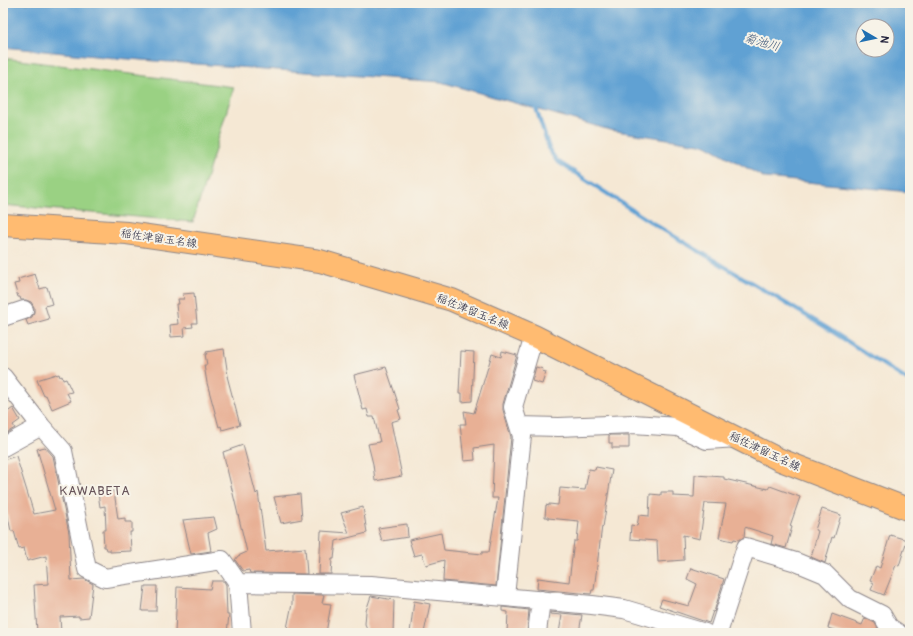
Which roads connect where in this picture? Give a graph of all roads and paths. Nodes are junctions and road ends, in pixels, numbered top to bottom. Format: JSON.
{"nodes":[{"id":1,"x":3,"y":225,"type":"edge"},
{"id":2,"x":24,"y":310,"type":"dead end"},
{"id":3,"x":3,"y":317,"type":"edge"},
{"id":4,"x":534,"y":336,"type":"junction"},
{"id":5,"x":3,"y":376,"type":"edge"},
{"id":6,"x":41,"y":426,"type":"junction"},
{"id":7,"x":519,"y":426,"type":"junction"},
{"id":8,"x":737,"y":438,"type":"junction"},
{"id":9,"x":3,"y":447,"type":"edge"},
{"id":10,"x":910,"y":510,"type":"edge"},
{"id":11,"x":238,"y":583,"type":"junction"},
{"id":12,"x":505,"y":596,"type":"junction"},
{"id":13,"x":542,"y":600,"type":"junction"},
{"id":14,"x":242,"y":633,"type":"edge"},
{"id":15,"x":537,"y":633,"type":"edge"},
{"id":16,"x":705,"y":633,"type":"edge"},
{"id":17,"x":718,"y":633,"type":"edge"},
{"id":18,"x":898,"y":633,"type":"edge"}],
"edges":[{"from":1,"to":4,"type":"main road","name":"稲佐津留玉名線"},
{"from":2,"to":3,"type":"street"},
{"from":4,"to":7,"type":"street"},
{"from":4,"to":8,"type":"main road","name":"稲佐津留玉名線"},
{"from":5,"to":6,"type":"street"},
{"from":6,"to":9,"type":"street"},
{"from":6,"to":11,"type":"street"},
{"from":7,"to":8,"type":"street"},
{"from":7,"to":12,"type":"street"},
{"from":8,"to":10,"type":"main road","name":"稲佐津留玉名線"},
{"from":11,"to":12,"type":"street"},
{"from":11,"to":14,"type":"street"},
{"from":12,"to":13,"type":"street"},
{"from":13,"to":15,"type":"street"},
{"from":13,"to":16,"type":"street"},
{"from":17,"to":18,"type":"street"}]}
